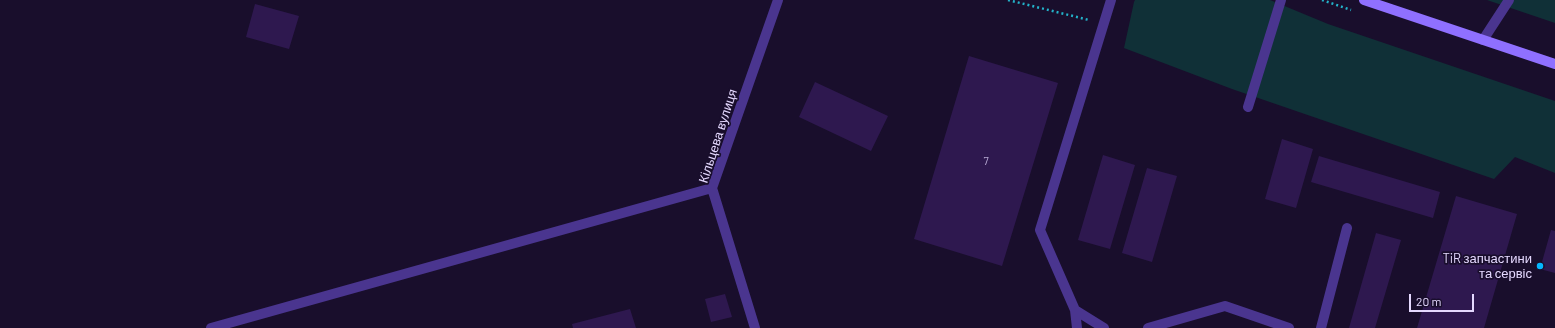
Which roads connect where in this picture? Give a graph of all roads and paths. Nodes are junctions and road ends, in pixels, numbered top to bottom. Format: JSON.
{"nodes":[{"id":1,"x":778,"y":0,"type":"edge"},
{"id":2,"x":1008,"y":0,"type":"edge"},
{"id":3,"x":1111,"y":0,"type":"edge"},
{"id":4,"x":1281,"y":0,"type":"edge"},
{"id":5,"x":1364,"y":0,"type":"edge"},
{"id":6,"x":1509,"y":0,"type":"edge"},
{"id":7,"x":1104,"y":24,"type":"junction"},
{"id":8,"x":1483,"y":40,"type":"junction"},
{"id":9,"x":1555,"y":64,"type":"edge"},
{"id":10,"x":1248,"y":107,"type":"dead end"},
{"id":11,"x":712,"y":188,"type":"junction"},
{"id":12,"x":1347,"y":228,"type":"dead end"},
{"id":13,"x":1075,"y":310,"type":"junction"},
{"id":14,"x":211,"y":328,"type":"edge"},
{"id":15,"x":754,"y":328,"type":"edge"},
{"id":16,"x":1077,"y":328,"type":"edge"},
{"id":17,"x":1104,"y":328,"type":"edge"},
{"id":18,"x":1148,"y":328,"type":"edge"},
{"id":19,"x":1289,"y":328,"type":"edge"},
{"id":20,"x":1321,"y":328,"type":"edge"}],
"edges":[{"from":1,"to":11,"type":"street","name":"Кільцева вулиця"},
{"from":2,"to":7,"type":"path"},
{"from":3,"to":7,"type":"street"},
{"from":4,"to":10,"type":"street"},
{"from":5,"to":8,"type":"main road"},
{"from":6,"to":8,"type":"street"},
{"from":7,"to":13,"type":"street"},
{"from":8,"to":9,"type":"main road"},
{"from":11,"to":14,"type":"street"},
{"from":11,"to":15,"type":"street","name":"Кільцева вулиця"},
{"from":12,"to":20,"type":"street"},
{"from":13,"to":16,"type":"street"},
{"from":13,"to":17,"type":"street"},
{"from":18,"to":19,"type":"street"}]}
